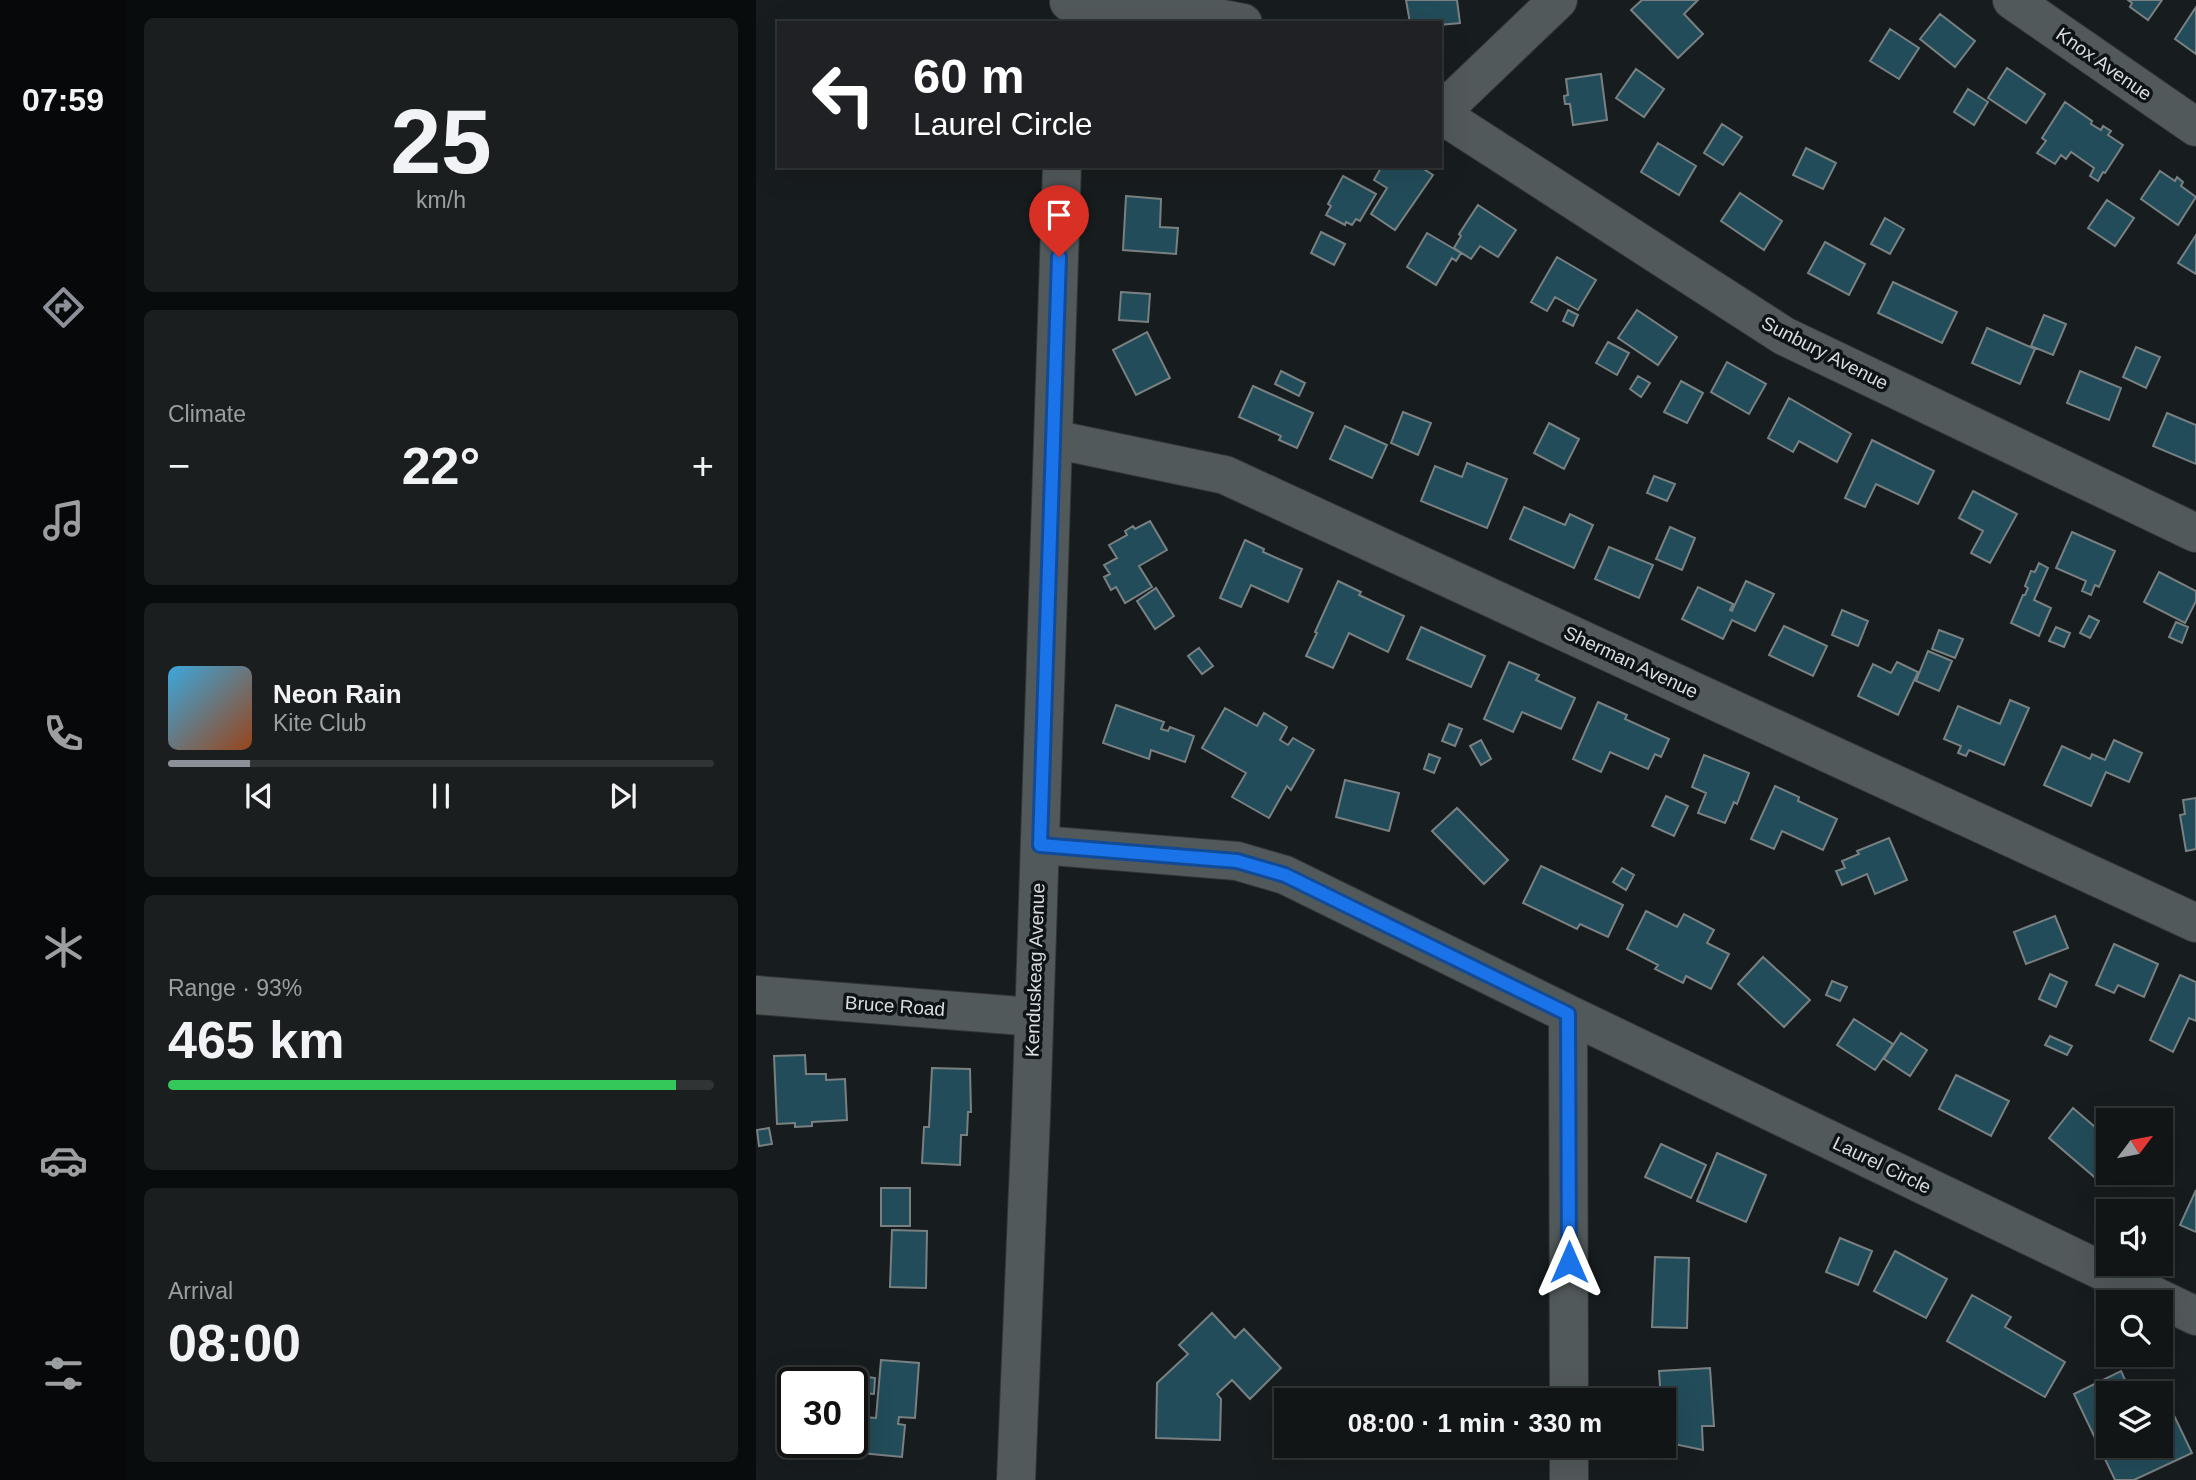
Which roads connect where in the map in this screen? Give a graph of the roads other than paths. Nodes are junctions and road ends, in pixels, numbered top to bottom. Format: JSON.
{"nodes":[{"id":1,"x":1558,"y":0,"type":"edge"},
{"id":2,"x":2012,"y":0,"type":"edge"},
{"id":3,"x":1069,"y":8,"type":"edge"},
{"id":4,"x":1233,"y":21,"type":"edge"},
{"id":5,"x":1442,"y":112,"type":"edge"},
{"id":6,"x":1442,"y":115,"type":"edge"},
{"id":7,"x":2196,"y":127,"type":"edge"},
{"id":8,"x":1062,"y":168,"type":"edge"},
{"id":9,"x":1053,"y":439,"type":"junction"},
{"id":10,"x":2196,"y":533,"type":"edge"},
{"id":11,"x":1040,"y":845,"type":"junction"},
{"id":12,"x":2196,"y":923,"type":"edge"},
{"id":13,"x":756,"y":995,"type":"edge"},
{"id":14,"x":1568,"y":1014,"type":"junction"},
{"id":15,"x":1034,"y":1017,"type":"junction"},
{"id":16,"x":2196,"y":1316,"type":"edge"},
{"id":17,"x":1569,"y":1388,"type":"edge"},
{"id":18,"x":1569,"y":1458,"type":"edge"},
{"id":19,"x":1016,"y":1480,"type":"edge"},
{"id":20,"x":1569,"y":1480,"type":"edge"}],
"edges":[{"from":1,"to":5,"type":"street"},
{"from":2,"to":7,"type":"street","name":"Knox Avenue"},
{"from":3,"to":4,"type":"street"},
{"from":6,"to":10,"type":"street","name":"Sunbury Avenue"},
{"from":8,"to":9,"type":"street","name":"Kenduskeag Avenue"},
{"from":9,"to":11,"type":"street","name":"Kenduskeag Avenue"},
{"from":9,"to":12,"type":"street","name":"Sherman Avenue"},
{"from":11,"to":14,"type":"street","name":"Laurel Circle"},
{"from":11,"to":15,"type":"street","name":"Kenduskeag Avenue"},
{"from":13,"to":15,"type":"street","name":"Bruce Road"},
{"from":14,"to":16,"type":"street","name":"Laurel Circle"},
{"from":14,"to":17,"type":"street"},
{"from":15,"to":19,"type":"street","name":"Kenduskeag Avenue"},
{"from":18,"to":20,"type":"street"}]}
